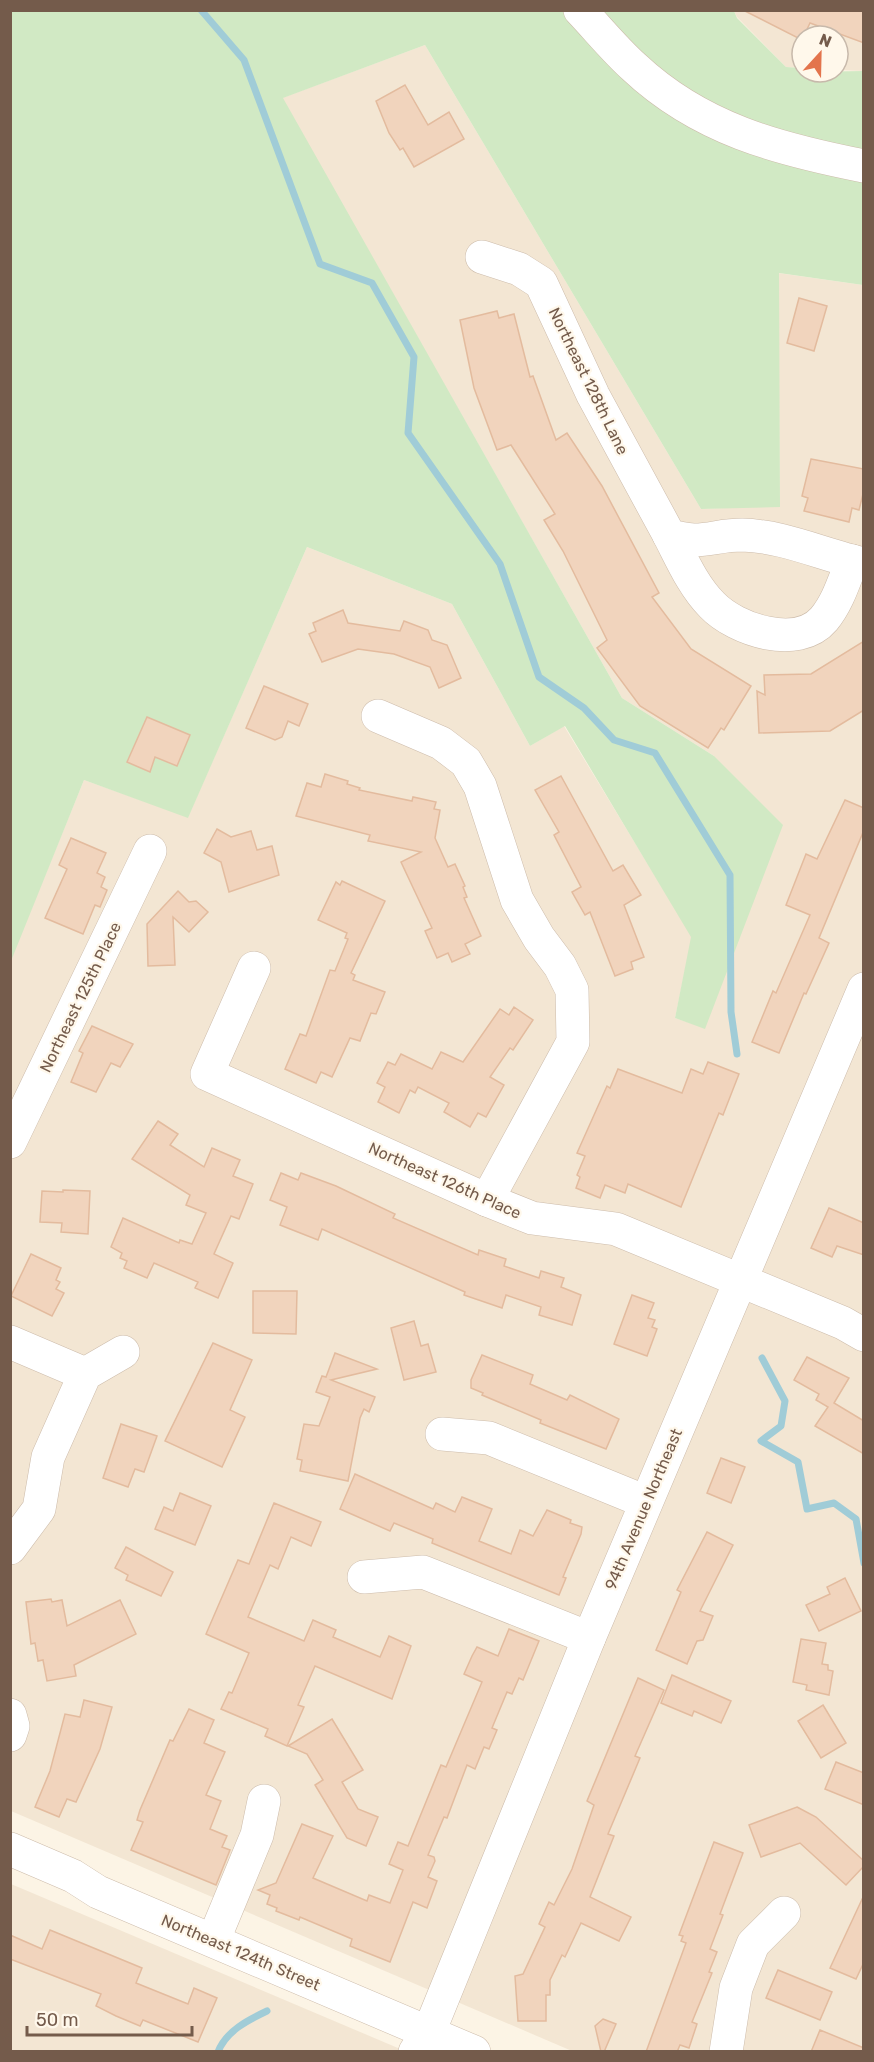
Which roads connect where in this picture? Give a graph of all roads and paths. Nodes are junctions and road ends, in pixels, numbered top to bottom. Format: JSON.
{"nodes":[{"id":1,"x":580,"y":10,"type":"edge"},
{"id":2,"x":864,"y":166,"type":"edge"},
{"id":3,"x":482,"y":257,"type":"dead end"},
{"id":4,"x":669,"y":535,"type":"junction"},
{"id":5,"x":858,"y":562,"type":"edge"},
{"id":6,"x":378,"y":716,"type":"dead end"},
{"id":7,"x":150,"y":851,"type":"dead end"},
{"id":8,"x":254,"y":968,"type":"dead end"},
{"id":9,"x":864,"y":989,"type":"edge"},
{"id":10,"x":10,"y":1142,"type":"edge"},
{"id":11,"x":487,"y":1200,"type":"junction"},
{"id":12,"x":739,"y":1279,"type":"junction"},
{"id":13,"x":864,"y":1335,"type":"edge"},
{"id":14,"x":10,"y":1342,"type":"edge"},
{"id":15,"x":123,"y":1352,"type":"dead end"},
{"id":16,"x":85,"y":1374,"type":"junction"},
{"id":17,"x":442,"y":1434,"type":"dead end"},
{"id":18,"x":646,"y":1502,"type":"junction"},
{"id":19,"x":10,"y":1548,"type":"edge"},
{"id":20,"x":364,"y":1576,"type":"dead end"},
{"id":21,"x":589,"y":1638,"type":"junction"},
{"id":22,"x":10,"y":1715,"type":"edge"},
{"id":23,"x":10,"y":1735,"type":"edge"},
{"id":24,"x":264,"y":1801,"type":"dead end"},
{"id":25,"x":10,"y":1849,"type":"edge"},
{"id":26,"x":784,"y":1913,"type":"dead end"},
{"id":27,"x":214,"y":1939,"type":"junction"},
{"id":28,"x":422,"y":2042,"type":"edge"},
{"id":29,"x":474,"y":2052,"type":"edge"},
{"id":30,"x":726,"y":2052,"type":"edge"}],
"edges":[{"from":1,"to":2,"type":"street"},
{"from":3,"to":4,"type":"street","name":"Northeast 128th Lane"},
{"from":4,"to":5,"type":"street","name":"Northeast 128th Lane"},
{"from":4,"to":5,"type":"street","name":"Northeast 128th Lane"},
{"from":6,"to":11,"type":"street"},
{"from":7,"to":10,"type":"street","name":"Northeast 125th Place"},
{"from":8,"to":11,"type":"street","name":"Northeast 126th Place"},
{"from":9,"to":12,"type":"street","name":"94th Avenue Northeast"},
{"from":11,"to":12,"type":"street","name":"Northeast 126th Place"},
{"from":12,"to":13,"type":"street","name":"Northeast 126th Place"},
{"from":12,"to":18,"type":"street","name":"94th Avenue Northeast"},
{"from":14,"to":16,"type":"street"},
{"from":15,"to":16,"type":"street"},
{"from":16,"to":19,"type":"street"},
{"from":17,"to":18,"type":"street"},
{"from":18,"to":21,"type":"street","name":"94th Avenue Northeast"},
{"from":20,"to":21,"type":"street"},
{"from":21,"to":28,"type":"street","name":"94th Avenue Northeast"},
{"from":22,"to":23,"type":"street"},
{"from":24,"to":27,"type":"street"},
{"from":25,"to":27,"type":"street","name":"Northeast 124th Street"},
{"from":26,"to":30,"type":"street"},
{"from":27,"to":28,"type":"street","name":"Northeast 124th Street"},
{"from":28,"to":29,"type":"street","name":"Northeast 124th Street"}]}
